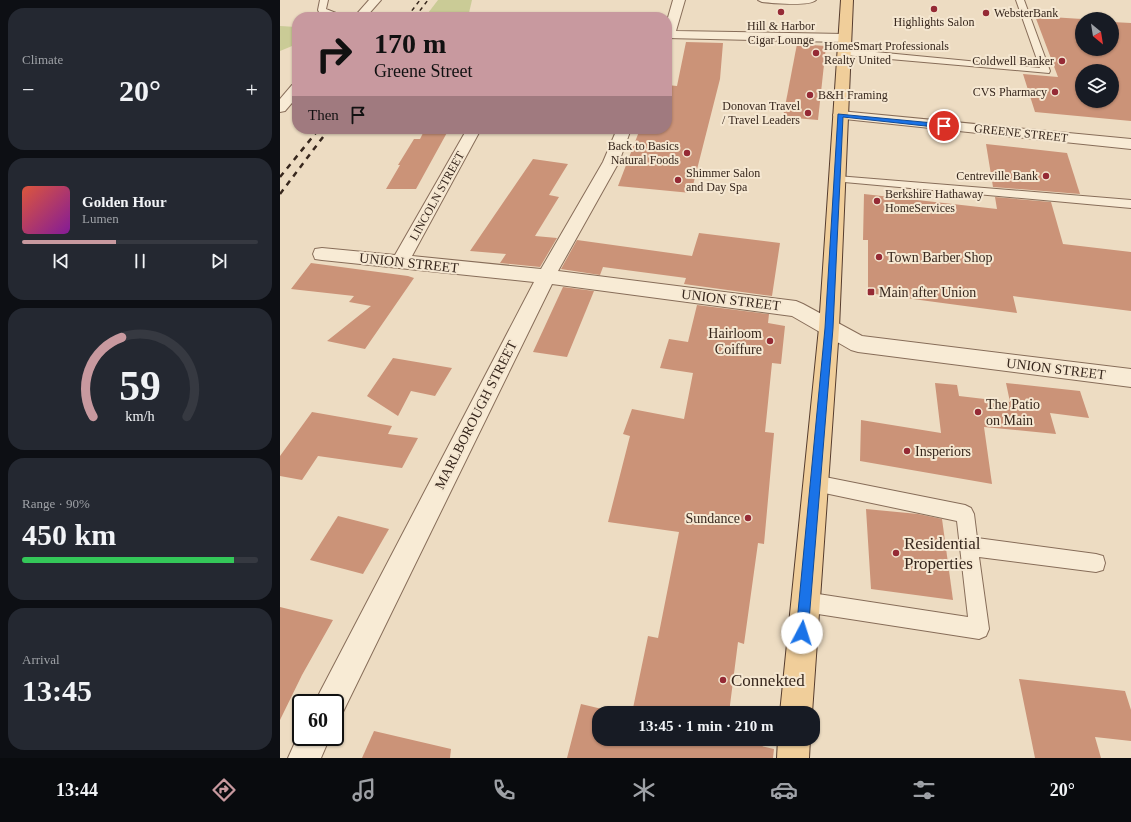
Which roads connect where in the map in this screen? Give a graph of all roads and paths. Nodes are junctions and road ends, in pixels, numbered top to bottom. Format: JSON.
{"nodes":[{"id":1,"x":324,"y":0,"type":"edge"},
{"id":2,"x":375,"y":0,"type":"edge"},
{"id":3,"x":679,"y":0,"type":"edge"},
{"id":4,"x":762,"y":0,"type":"edge"},
{"id":5,"x":812,"y":0,"type":"edge"},
{"id":6,"x":847,"y":0,"type":"edge"},
{"id":7,"x":1020,"y":0,"type":"edge"},
{"id":8,"x":327,"y":12,"type":"edge"},
{"id":9,"x":364,"y":12,"type":"edge"},
{"id":10,"x":672,"y":22,"type":"edge"},
{"id":11,"x":672,"y":34,"type":"edge"},
{"id":12,"x":844,"y":45,"type":"junction"},
{"id":13,"x":292,"y":94,"type":"edge"},
{"id":14,"x":280,"y":108,"type":"edge"},
{"id":15,"x":840,"y":115,"type":"junction"},
{"id":16,"x":471,"y":134,"type":"edge"},
{"id":17,"x":622,"y":134,"type":"edge"},
{"id":18,"x":1131,"y":144,"type":"edge"},
{"id":19,"x":837,"y":179,"type":"junction"},
{"id":20,"x":1131,"y":204,"type":"edge"},
{"id":21,"x":322,"y":254,"type":"dead end"},
{"id":22,"x":400,"y":262,"type":"junction"},
{"id":23,"x":546,"y":276,"type":"junction"},
{"id":24,"x":829,"y":328,"type":"junction"},
{"id":25,"x":1131,"y":378,"type":"edge"},
{"id":26,"x":815,"y":483,"type":"junction"},
{"id":27,"x":968,"y":546,"type":"junction"},
{"id":28,"x":1096,"y":563,"type":"dead end"},
{"id":29,"x":805,"y":602,"type":"junction"},
{"id":30,"x":336,"y":694,"type":"edge"},
{"id":31,"x":797,"y":706,"type":"edge"},
{"id":32,"x":310,"y":746,"type":"edge"},
{"id":33,"x":794,"y":746,"type":"edge"},
{"id":34,"x":304,"y":758,"type":"edge"},
{"id":35,"x":793,"y":758,"type":"edge"}],
"edges":[{"from":1,"to":8,"type":"lane"},
{"from":2,"to":9,"type":"street"},
{"from":3,"to":10,"type":"street"},
{"from":4,"to":5,"type":"lane"},
{"from":6,"to":12,"type":"main road"},
{"from":7,"to":12,"type":"lane"},
{"from":11,"to":12,"type":"street"},
{"from":12,"to":15,"type":"main road"},
{"from":13,"to":14,"type":"street"},
{"from":15,"to":18,"type":"street","name":"GREENE STREET"},
{"from":15,"to":19,"type":"main road"},
{"from":16,"to":22,"type":"street","name":"LINCOLN STREET"},
{"from":17,"to":23,"type":"street","name":"MARLBOROUGH STREET"},
{"from":19,"to":20,"type":"lane"},
{"from":19,"to":24,"type":"main road"},
{"from":21,"to":22,"type":"street","name":"UNION STREET"},
{"from":22,"to":23,"type":"street","name":"UNION STREET"},
{"from":23,"to":24,"type":"street","name":"UNION STREET"},
{"from":23,"to":30,"type":"street","name":"MARLBOROUGH STREET"},
{"from":24,"to":25,"type":"street","name":"UNION STREET"},
{"from":24,"to":26,"type":"main road"},
{"from":26,"to":27,"type":"lane"},
{"from":26,"to":29,"type":"main road"},
{"from":27,"to":28,"type":"lane"},
{"from":27,"to":29,"type":"lane"},
{"from":29,"to":31,"type":"main road"},
{"from":32,"to":34,"type":"street"},
{"from":33,"to":35,"type":"main road"}]}
